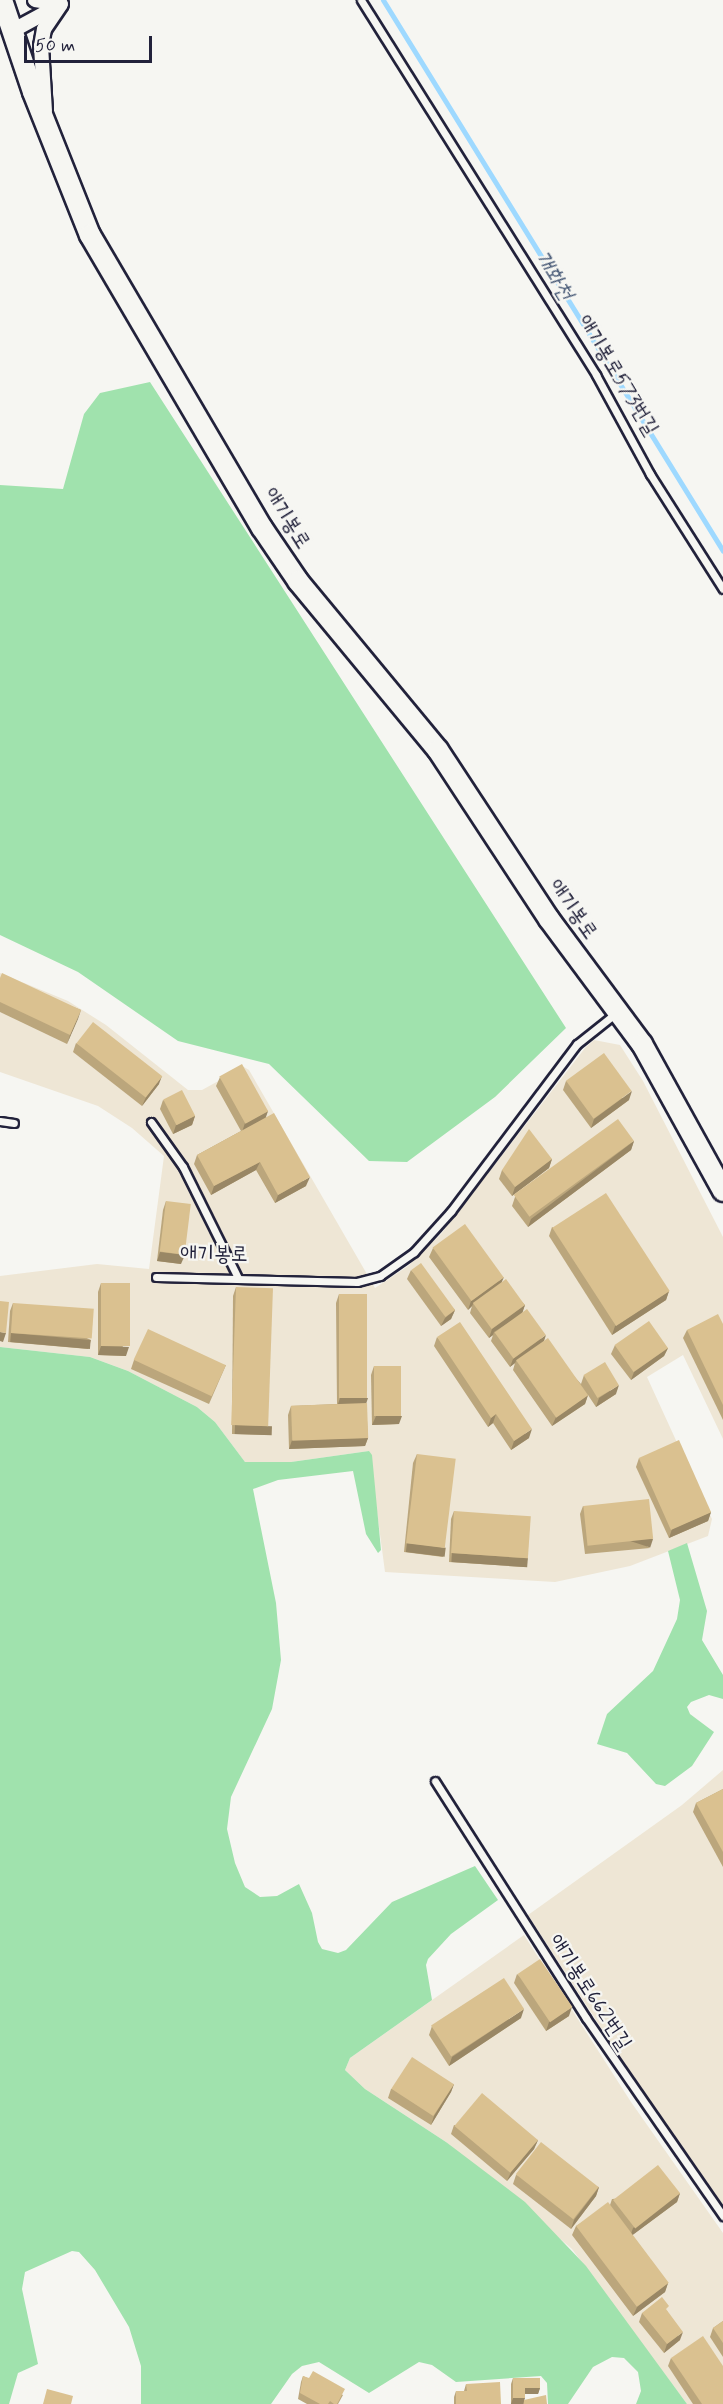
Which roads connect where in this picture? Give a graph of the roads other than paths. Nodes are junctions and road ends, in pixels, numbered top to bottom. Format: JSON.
{"nodes":[{"id":1,"x":2,"y":0,"type":"edge"},
{"id":2,"x":35,"y":0,"type":"edge"},
{"id":3,"x":361,"y":0,"type":"edge"},
{"id":4,"x":64,"y":2,"type":"edge"},
{"id":5,"x":12,"y":30,"type":"junction"},
{"id":6,"x":47,"y":129,"type":"junction"},
{"id":7,"x":723,"y":589,"type":"edge"},
{"id":8,"x":618,"y":1011,"type":"junction"},
{"id":9,"x":0,"y":1121,"type":"edge"},
{"id":10,"x":151,"y":1122,"type":"dead end"},
{"id":11,"x":14,"y":1123,"type":"dead end"},
{"id":12,"x":723,"y":1191,"type":"edge"},
{"id":13,"x":156,"y":1277,"type":"dead end"},
{"id":14,"x":238,"y":1278,"type":"junction"},
{"id":15,"x":435,"y":1781,"type":"dead end"},
{"id":16,"x":723,"y":2216,"type":"edge"}],
"edges":[{"from":1,"to":5,"type":"main road","name":"애기봉로"},
{"from":2,"to":4,"type":"street"},
{"from":3,"to":7,"type":"lane","name":"애기봉로573번길"},
{"from":4,"to":5,"type":"street"},
{"from":4,"to":6,"type":"street"},
{"from":5,"to":6,"type":"main road","name":"애기봉로"},
{"from":6,"to":8,"type":"main road","name":"애기봉로"},
{"from":8,"to":12,"type":"main road","name":"애기봉로"},
{"from":8,"to":14,"type":"lane","name":"애기봉로"},
{"from":9,"to":11,"type":"lane"},
{"from":10,"to":14,"type":"lane"},
{"from":13,"to":14,"type":"lane","name":"애기봉로"},
{"from":15,"to":16,"type":"lane","name":"애기봉로662번길"}]}
